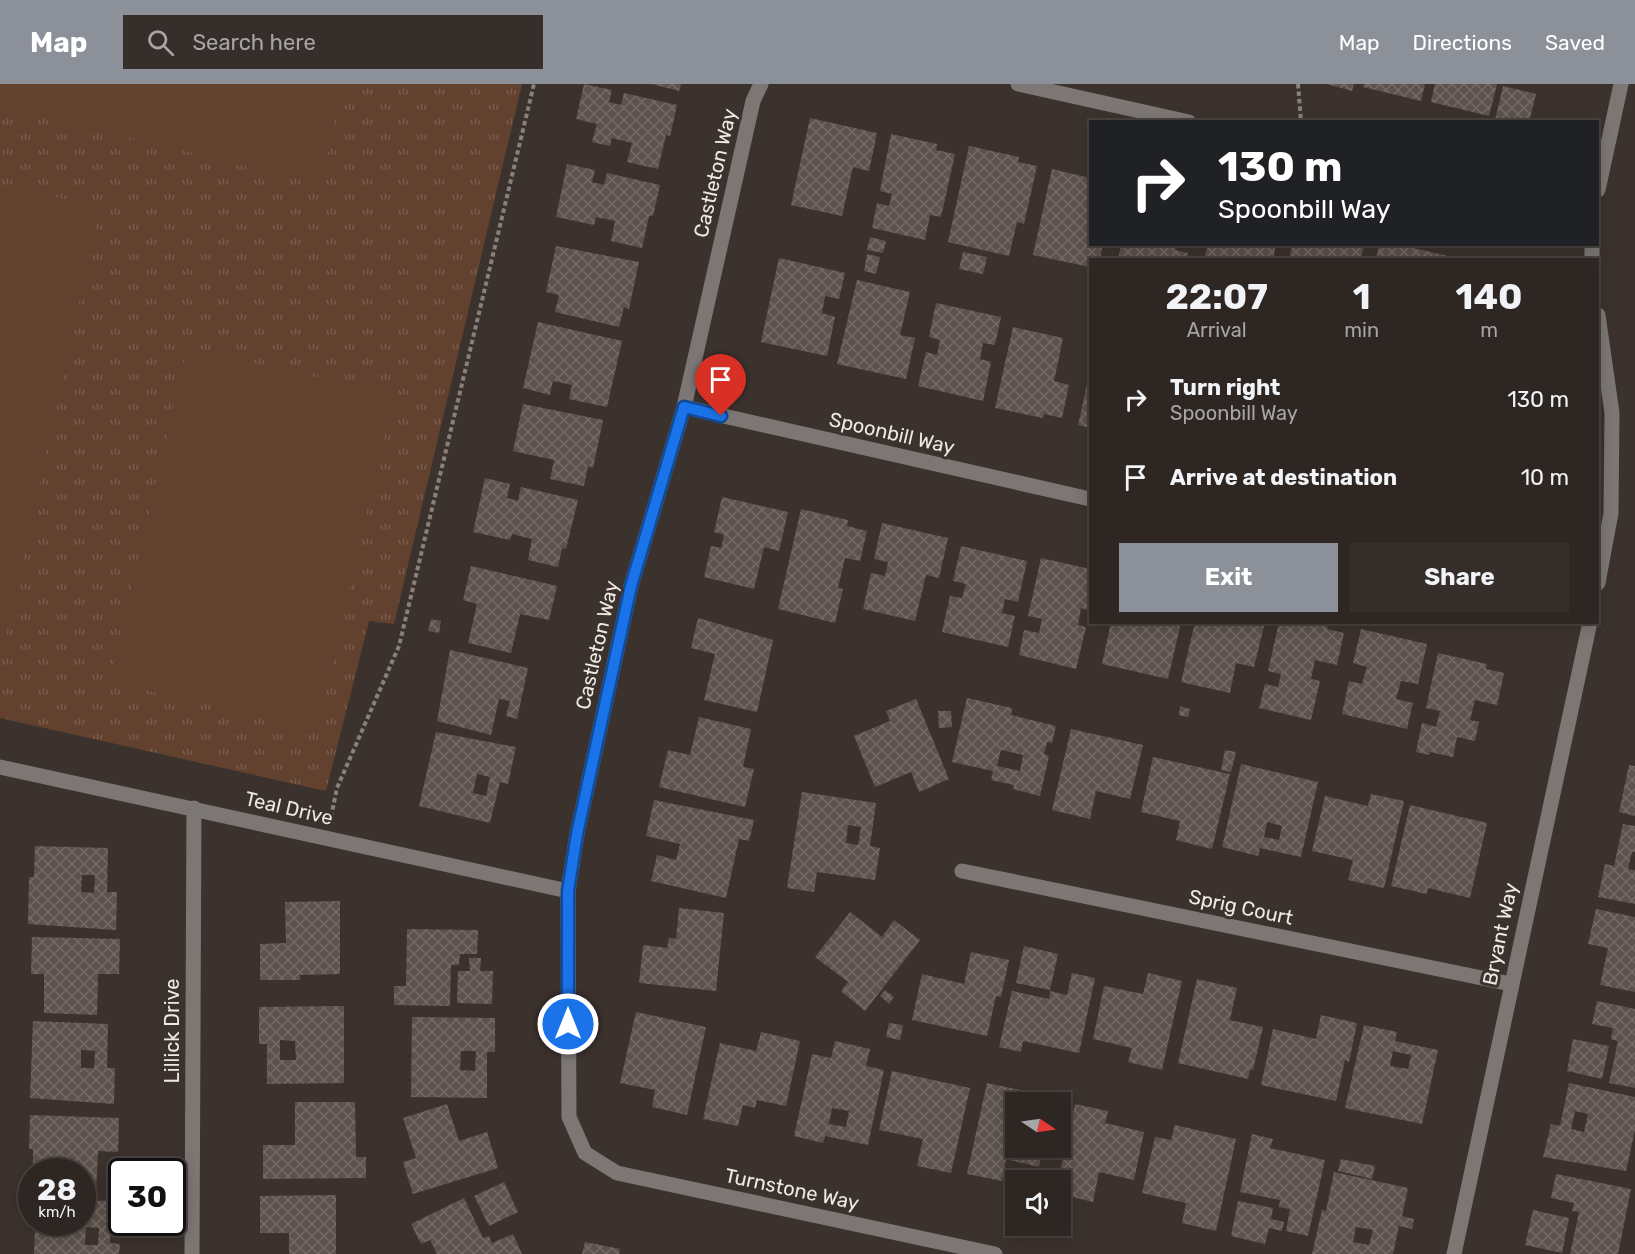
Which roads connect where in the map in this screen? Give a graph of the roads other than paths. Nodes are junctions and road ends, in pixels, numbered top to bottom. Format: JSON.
{"nodes":[{"id":1,"x":761,"y":84,"type":"edge"},
{"id":2,"x":1018,"y":84,"type":"edge"},
{"id":3,"x":1621,"y":84,"type":"edge"},
{"id":4,"x":1180,"y":120,"type":"edge"},
{"id":5,"x":1599,"y":185,"type":"edge"},
{"id":6,"x":1599,"y":322,"type":"edge"},
{"id":7,"x":684,"y":407,"type":"junction"},
{"id":8,"x":1089,"y":499,"type":"edge"},
{"id":9,"x":1599,"y":578,"type":"edge"},
{"id":10,"x":1590,"y":624,"type":"edge"},
{"id":11,"x":0,"y":767,"type":"edge"},
{"id":12,"x":194,"y":808,"type":"junction"},
{"id":13,"x":962,"y":871,"type":"dead end"},
{"id":14,"x":568,"y":891,"type":"junction"},
{"id":15,"x":1511,"y":984,"type":"junction"},
{"id":16,"x":585,"y":1153,"type":"joint"},
{"id":17,"x":192,"y":1254,"type":"edge"},
{"id":18,"x":995,"y":1254,"type":"edge"},
{"id":19,"x":1454,"y":1254,"type":"edge"}],
"edges":[{"from":1,"to":7,"type":"street","name":"Castleton Way"},
{"from":2,"to":4,"type":"street"},
{"from":3,"to":5,"type":"street"},
{"from":6,"to":9,"type":"street"},
{"from":7,"to":8,"type":"street","name":"Spoonbill Way"},
{"from":7,"to":14,"type":"street","name":"Castleton Way"},
{"from":10,"to":15,"type":"street","name":"Bryant Way"},
{"from":11,"to":12,"type":"street","name":"Teal Drive"},
{"from":12,"to":14,"type":"street","name":"Teal Drive"},
{"from":12,"to":17,"type":"street","name":"Lillick Drive"},
{"from":13,"to":15,"type":"street","name":"Sprig Court"},
{"from":14,"to":16,"type":"street","name":"Castleton Way"},
{"from":15,"to":19,"type":"street","name":"Bryant Way"},
{"from":16,"to":18,"type":"street","name":"Turnstone Way"}]}
